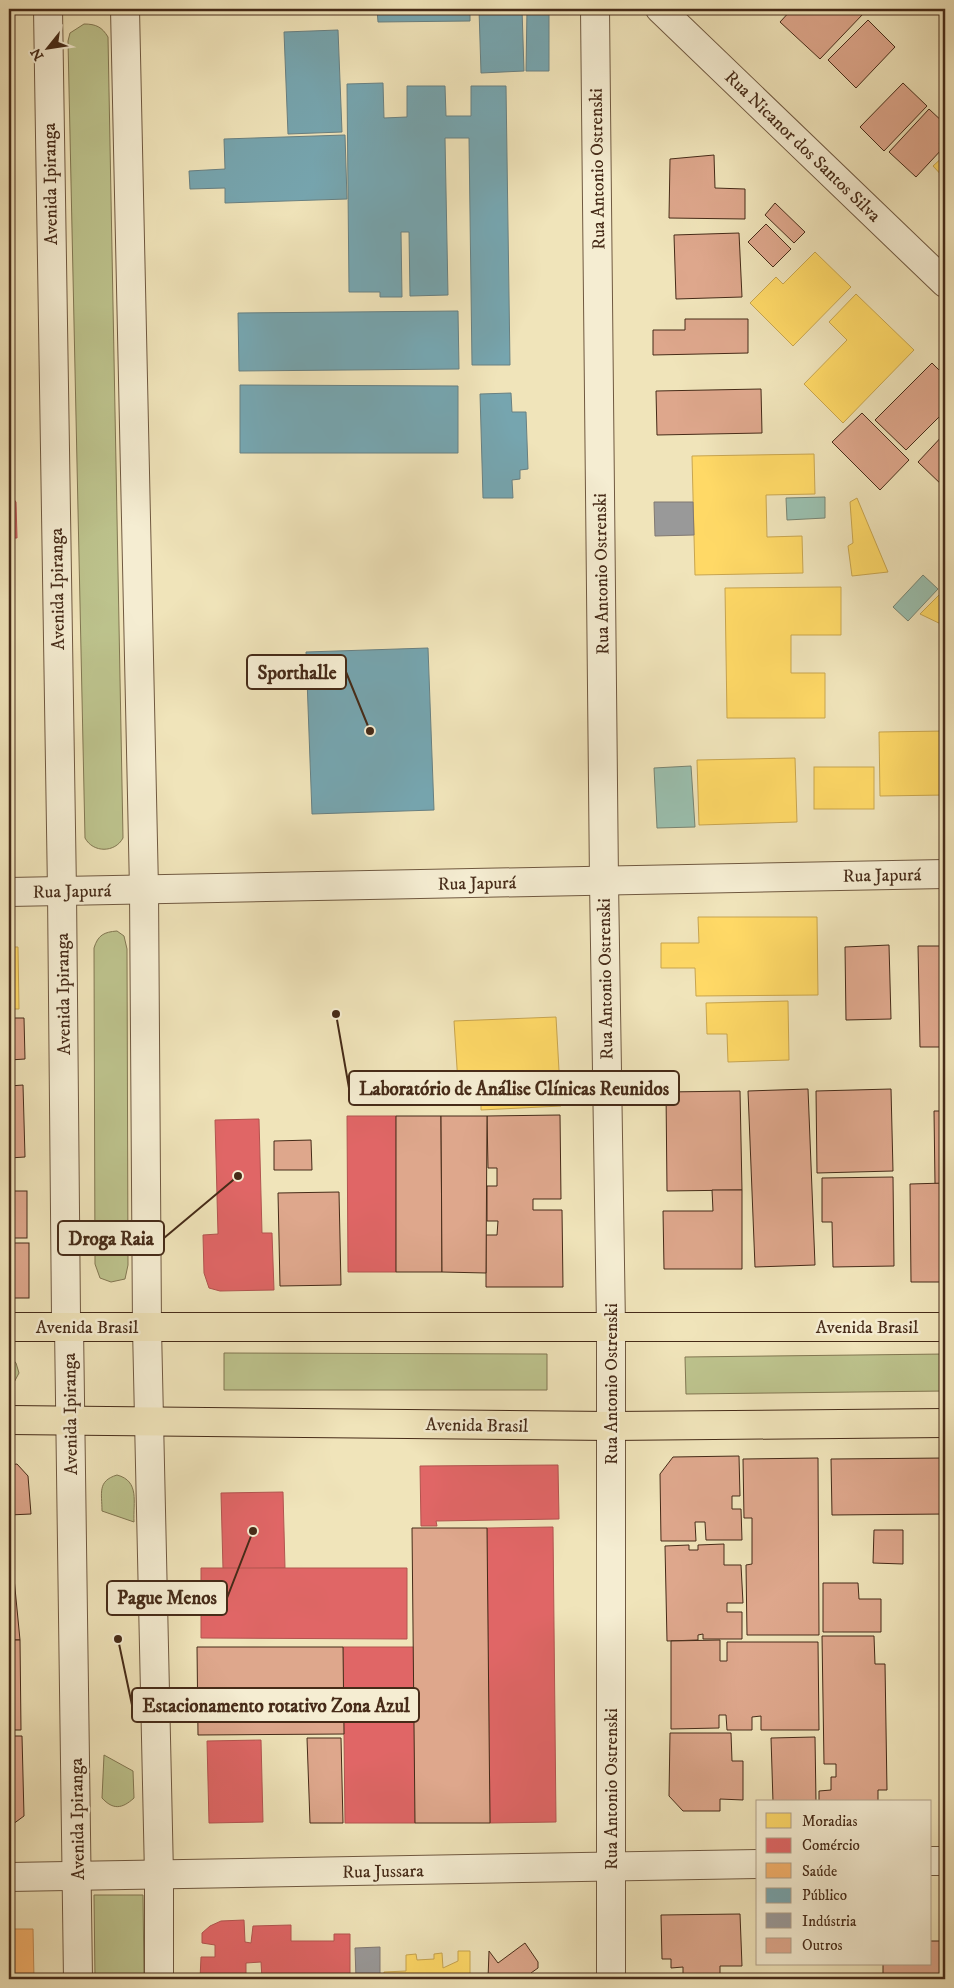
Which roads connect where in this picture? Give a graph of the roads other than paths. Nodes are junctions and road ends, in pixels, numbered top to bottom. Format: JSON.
{"nodes":[{"id":1,"x":48,"y":9,"type":"edge"},
{"id":2,"x":125,"y":9,"type":"edge"},
{"id":3,"x":595,"y":9,"type":"edge"},
{"id":4,"x":660,"y":9,"type":"edge"},
{"id":5,"x":945,"y":283,"type":"edge"},
{"id":6,"x":945,"y":874,"type":"edge"},
{"id":7,"x":604,"y":881,"type":"junction"},
{"id":8,"x":144,"y":889,"type":"junction"},
{"id":9,"x":62,"y":891,"type":"junction"},
{"id":10,"x":9,"y":892,"type":"edge"},
{"id":11,"x":9,"y":1327,"type":"edge"},
{"id":12,"x":611,"y":1327,"type":"junction"},
{"id":13,"x":69,"y":1328,"type":"junction"},
{"id":14,"x":147,"y":1328,"type":"junction"},
{"id":15,"x":945,"y":1328,"type":"edge"},
{"id":16,"x":9,"y":1420,"type":"edge"},
{"id":17,"x":70,"y":1421,"type":"junction"},
{"id":18,"x":149,"y":1422,"type":"junction"},
{"id":19,"x":945,"y":1423,"type":"edge"},
{"id":20,"x":611,"y":1426,"type":"junction"},
{"id":21,"x":932,"y":1861,"type":"edge"},
{"id":22,"x":945,"y":1861,"type":"edge"},
{"id":23,"x":756,"y":1864,"type":"edge"},
{"id":24,"x":611,"y":1867,"type":"junction"},
{"id":25,"x":159,"y":1874,"type":"junction"},
{"id":26,"x":78,"y":1876,"type":"junction"},
{"id":27,"x":9,"y":1877,"type":"edge"},
{"id":28,"x":78,"y":1979,"type":"edge"},
{"id":29,"x":159,"y":1979,"type":"edge"},
{"id":30,"x":611,"y":1979,"type":"edge"}],
"edges":[{"from":1,"to":9,"type":"street","name":"Avenida Ipiranga"},
{"from":2,"to":8,"type":"street"},
{"from":3,"to":7,"type":"street","name":"Rua Antonio Ostrenski"},
{"from":4,"to":5,"type":"street","name":"Rua Nicanor dos Santos Silva"},
{"from":6,"to":7,"type":"street","name":"Rua Japurá"},
{"from":7,"to":8,"type":"street","name":"Rua Japurá"},
{"from":7,"to":12,"type":"street","name":"Rua Antonio Ostrenski"},
{"from":8,"to":9,"type":"street","name":"Rua Japurá"},
{"from":8,"to":14,"type":"street"},
{"from":9,"to":10,"type":"street","name":"Rua Japurá"},
{"from":9,"to":13,"type":"street","name":"Avenida Ipiranga"},
{"from":11,"to":13,"type":"main road","name":"Avenida Brasil"},
{"from":12,"to":14,"type":"main road","name":"Avenida Brasil"},
{"from":12,"to":15,"type":"main road","name":"Avenida Brasil"},
{"from":12,"to":20,"type":"street","name":"Rua Antonio Ostrenski"},
{"from":13,"to":14,"type":"main road","name":"Avenida Brasil"},
{"from":13,"to":17,"type":"street","name":"Avenida Ipiranga"},
{"from":14,"to":18,"type":"street"},
{"from":16,"to":17,"type":"main road","name":"Avenida Brasil"},
{"from":17,"to":18,"type":"main road","name":"Avenida Brasil"},
{"from":17,"to":26,"type":"street","name":"Avenida Ipiranga"},
{"from":18,"to":20,"type":"main road","name":"Avenida Brasil"},
{"from":18,"to":25,"type":"street"},
{"from":19,"to":20,"type":"main road","name":"Avenida Brasil"},
{"from":20,"to":24,"type":"street","name":"Rua Antonio Ostrenski"},
{"from":21,"to":22,"type":"street"},
{"from":23,"to":24,"type":"street","name":"Rua Jussara"},
{"from":24,"to":25,"type":"street","name":"Rua Jussara"},
{"from":24,"to":30,"type":"street","name":"Rua Antonio Ostrenski"},
{"from":25,"to":26,"type":"street","name":"Rua Jussara"},
{"from":25,"to":29,"type":"street"},
{"from":26,"to":27,"type":"street","name":"Rua Jussara"},
{"from":26,"to":28,"type":"street","name":"Avenida Ipiranga"}]}
